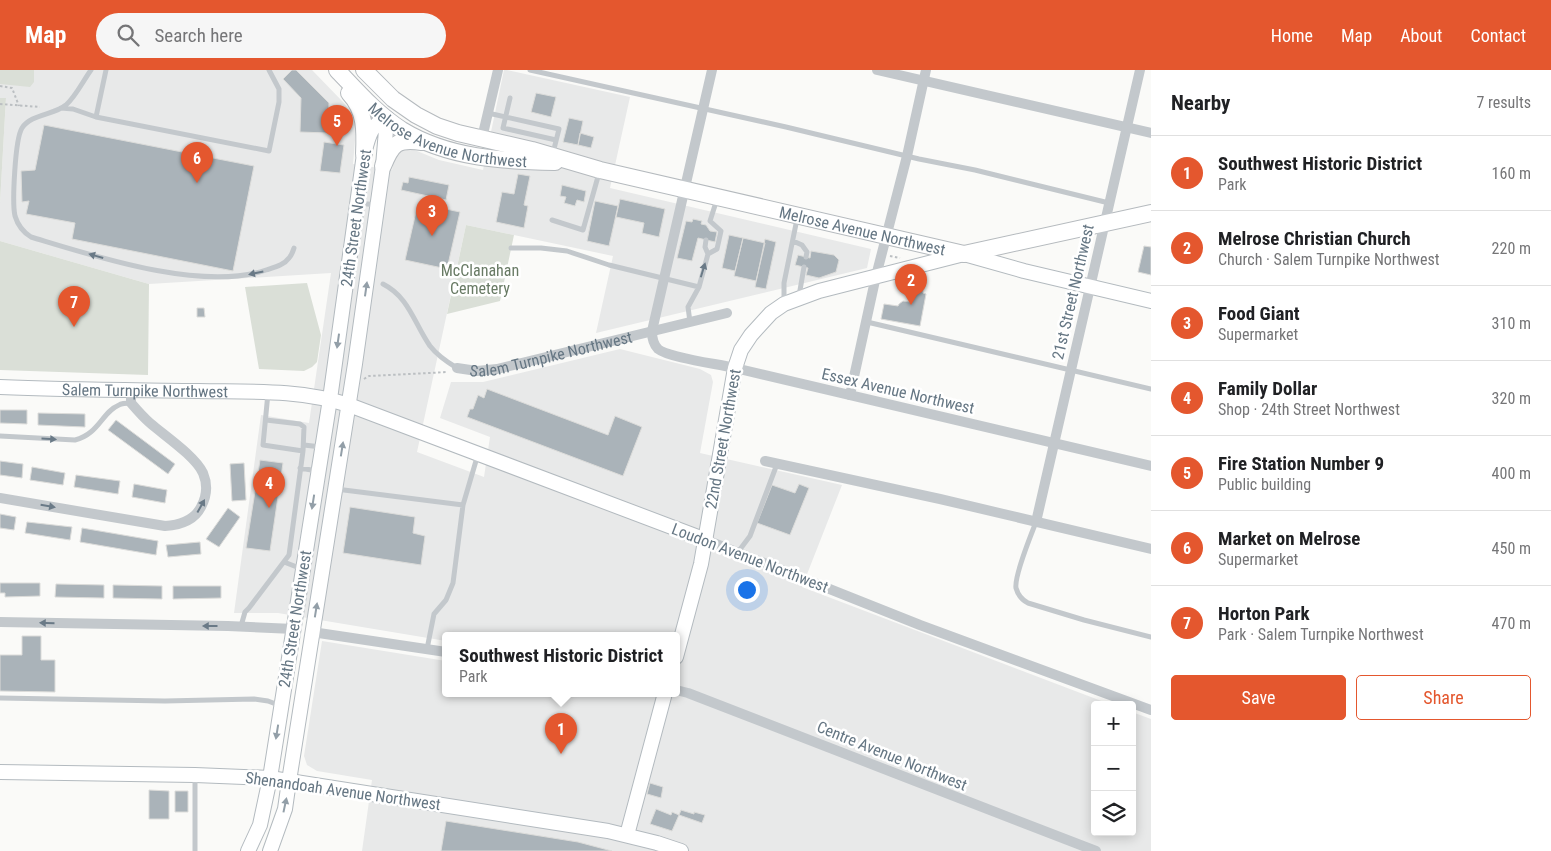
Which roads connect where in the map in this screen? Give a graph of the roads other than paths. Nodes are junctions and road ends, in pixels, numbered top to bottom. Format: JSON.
{"nodes":[{"id":1,"x":91,"y":70,"type":"edge"},
{"id":2,"x":106,"y":70,"type":"edge"},
{"id":3,"x":269,"y":70,"type":"edge"},
{"id":4,"x":327,"y":70,"type":"edge"},
{"id":5,"x":337,"y":70,"type":"edge"},
{"id":6,"x":498,"y":70,"type":"edge"},
{"id":7,"x":530,"y":70,"type":"edge"},
{"id":8,"x":712,"y":70,"type":"edge"},
{"id":9,"x":877,"y":70,"type":"edge"},
{"id":10,"x":926,"y":70,"type":"edge"},
{"id":11,"x":1140,"y":70,"type":"edge"},
{"id":12,"x":369,"y":75,"type":"edge"},
{"id":13,"x":924,"y":81,"type":"junction"},
{"id":14,"x":510,"y":98,"type":"dead end"},
{"id":15,"x":60,"y":108,"type":"junction"},
{"id":16,"x":702,"y":109,"type":"junction"},
{"id":17,"x":488,"y":113,"type":"junction"},
{"id":18,"x":96,"y":117,"type":"junction"},
{"id":19,"x":506,"y":117,"type":"junction"},
{"id":20,"x":387,"y":118,"type":"junction"},
{"id":21,"x":1126,"y":128,"type":"junction"},
{"id":22,"x":1151,"y":133,"type":"edge"},
{"id":23,"x":482,"y":138,"type":"junction"},
{"id":24,"x":428,"y":143,"type":"junction"},
{"id":25,"x":554,"y":148,"type":"junction"},
{"id":26,"x":364,"y":154,"type":"junction"},
{"id":27,"x":907,"y":156,"type":"junction"},
{"id":28,"x":575,"y":163,"type":"junction"},
{"id":29,"x":383,"y":166,"type":"junction"},
{"id":30,"x":600,"y":170,"type":"junction"},
{"id":31,"x":685,"y":189,"type":"junction"},
{"id":32,"x":717,"y":197,"type":"junction"},
{"id":33,"x":358,"y":203,"type":"junction"},
{"id":34,"x":1109,"y":203,"type":"junction"},
{"id":35,"x":377,"y":205,"type":"junction"},
{"id":36,"x":1151,"y":213,"type":"edge"},
{"id":37,"x":798,"y":216,"type":"junction"},
{"id":38,"x":552,"y":220,"type":"dead end"},
{"id":39,"x":710,"y":222,"type":"junction"},
{"id":40,"x":1104,"y":224,"type":"junction"},
{"id":41,"x":709,"y":229,"type":"dead end"},
{"id":42,"x":887,"y":236,"type":"junction"},
{"id":43,"x":706,"y":240,"type":"dead end"},
{"id":44,"x":793,"y":241,"type":"junction"},
{"id":45,"x":294,"y":248,"type":"dead end"},
{"id":46,"x":511,"y":248,"type":"dead end"},
{"id":47,"x":708,"y":254,"type":"junction"},
{"id":48,"x":964,"y":254,"type":"junction"},
{"id":49,"x":806,"y":257,"type":"dead end"},
{"id":50,"x":804,"y":267,"type":"dead end"},
{"id":51,"x":876,"y":276,"type":"junction"},
{"id":52,"x":664,"y":277,"type":"junction"},
{"id":53,"x":383,"y":284,"type":"dead end"},
{"id":54,"x":699,"y":286,"type":"junction"},
{"id":55,"x":1090,"y":287,"type":"junction"},
{"id":56,"x":798,"y":298,"type":"junction"},
{"id":57,"x":1151,"y":301,"type":"edge"},
{"id":58,"x":784,"y":304,"type":"junction"},
{"id":59,"x":727,"y":314,"type":"dead end"},
{"id":60,"x":690,"y":322,"type":"junction"},
{"id":61,"x":867,"y":322,"type":"junction"},
{"id":62,"x":652,"y":331,"type":"junction"},
{"id":63,"x":457,"y":368,"type":"joint"},
{"id":64,"x":735,"y":368,"type":"junction"},
{"id":65,"x":1070,"y":371,"type":"junction"},
{"id":66,"x":0,"y":386,"type":"edge"},
{"id":67,"x":1151,"y":389,"type":"edge"},
{"id":68,"x":268,"y":392,"type":"junction"},
{"id":69,"x":850,"y":395,"type":"junction"},
{"id":70,"x":131,"y":396,"type":"junction"},
{"id":71,"x":330,"y":399,"type":"junction"},
{"id":72,"x":349,"y":404,"type":"junction"},
{"id":73,"x":266,"y":420,"type":"junction"},
{"id":74,"x":0,"y":436,"type":"edge"},
{"id":75,"x":1054,"y":443,"type":"junction"},
{"id":76,"x":304,"y":445,"type":"junction"},
{"id":77,"x":322,"y":447,"type":"junction"},
{"id":78,"x":303,"y":451,"type":"junction"},
{"id":79,"x":478,"y":454,"type":"junction"},
{"id":80,"x":765,"y":461,"type":"dead end"},
{"id":81,"x":777,"y":464,"type":"junction"},
{"id":82,"x":1151,"y":466,"type":"edge"},
{"id":83,"x":300,"y":468,"type":"junction"},
{"id":84,"x":318,"y":472,"type":"junction"},
{"id":85,"x":335,"y":489,"type":"junction"},
{"id":86,"x":0,"y":498,"type":"edge"},
{"id":87,"x":463,"y":505,"type":"junction"},
{"id":88,"x":1036,"y":522,"type":"junction"},
{"id":89,"x":706,"y":540,"type":"junction"},
{"id":90,"x":291,"y":541,"type":"junction"},
{"id":91,"x":307,"y":543,"type":"junction"},
{"id":92,"x":1151,"y":549,"type":"edge"},
{"id":93,"x":738,"y":552,"type":"junction"},
{"id":94,"x":284,"y":562,"type":"junction"},
{"id":95,"x":303,"y":569,"type":"junction"},
{"id":96,"x":0,"y":622,"type":"edge"},
{"id":97,"x":241,"y":626,"type":"junction"},
{"id":98,"x":294,"y":629,"type":"junction"},
{"id":99,"x":312,"y":632,"type":"junction"},
{"id":100,"x":1151,"y":636,"type":"edge"},
{"id":101,"x":680,"y":642,"type":"edge"},
{"id":102,"x":426,"y":649,"type":"junction"},
{"id":103,"x":442,"y":651,"type":"edge"},
{"id":104,"x":680,"y":691,"type":"edge"},
{"id":105,"x":664,"y":697,"type":"edge"},
{"id":106,"x":0,"y":698,"type":"edge"},
{"id":107,"x":281,"y":706,"type":"junction"},
{"id":108,"x":1151,"y":710,"type":"edge"},
{"id":109,"x":0,"y":772,"type":"edge"},
{"id":110,"x":195,"y":775,"type":"junction"},
{"id":111,"x":270,"y":778,"type":"junction"},
{"id":112,"x":289,"y":781,"type":"junction"},
{"id":113,"x":627,"y":835,"type":"junction"},
{"id":114,"x":195,"y":851,"type":"edge"},
{"id":115,"x":248,"y":851,"type":"edge"},
{"id":116,"x":270,"y":851,"type":"edge"},
{"id":117,"x":681,"y":851,"type":"edge"},
{"id":118,"x":1096,"y":851,"type":"edge"}],
"edges":[{"from":1,"to":15,"type":"lane"},
{"from":2,"to":18,"type":"lane"},
{"from":3,"to":18,"type":"lane"},
{"from":4,"to":26,"type":"main road"},
{"from":5,"to":20,"type":"main road","name":"Melrose Avenue Northwest"},
{"from":6,"to":17,"type":"street"},
{"from":7,"to":16,"type":"lane"},
{"from":8,"to":16,"type":"street"},
{"from":9,"to":13,"type":"street"},
{"from":10,"to":13,"type":"street"},
{"from":11,"to":21,"type":"street","name":"21st Street Northwest"},
{"from":12,"to":20,"type":"main road"},
{"from":12,"to":23,"type":"main road","name":"Melrose Avenue Northwest"},
{"from":13,"to":21,"type":"street"},
{"from":13,"to":27,"type":"street"},
{"from":14,"to":19,"type":"lane"},
{"from":15,"to":18,"type":"lane"},
{"from":45,"to":15,"type":"lane","one_way":true},
{"from":16,"to":27,"type":"lane"},
{"from":16,"to":31,"type":"street"},
{"from":17,"to":19,"type":"lane"},
{"from":17,"to":23,"type":"street"},
{"from":19,"to":25,"type":"lane"},
{"from":19,"to":25,"type":"lane"},
{"from":20,"to":23,"type":"main road"},
{"from":20,"to":24,"type":"main road","name":"Melrose Avenue Northwest"},
{"from":20,"to":26,"type":"street","name":"24th Street Northwest"},
{"from":20,"to":29,"type":"street","name":"24th Street Northwest"},
{"from":21,"to":22,"type":"street"},
{"from":21,"to":34,"type":"street","name":"21st Street Northwest"},
{"from":23,"to":25,"type":"main road","name":"Melrose Avenue Northwest"},
{"from":24,"to":28,"type":"main road","name":"Melrose Avenue Northwest"},
{"from":24,"to":29,"type":"main road"},
{"from":25,"to":28,"type":"main road","name":"Melrose Avenue Northwest"},
{"from":26,"to":33,"type":"street","name":"24th Street Northwest"},
{"from":27,"to":34,"type":"lane"},
{"from":27,"to":42,"type":"street"},
{"from":28,"to":30,"type":"main road","name":"Melrose Avenue Northwest"},
{"from":29,"to":35,"type":"street","name":"24th Street Northwest"},
{"from":30,"to":31,"type":"main road","name":"Melrose Avenue Northwest"},
{"from":30,"to":38,"type":"lane"},
{"from":31,"to":32,"type":"main road","name":"Melrose Avenue Northwest"},
{"from":31,"to":52,"type":"street"},
{"from":32,"to":37,"type":"main road","name":"Melrose Avenue Northwest"},
{"from":32,"to":39,"type":"lane"},
{"from":33,"to":35,"type":"lane"},
{"from":33,"to":71,"type":"street","name":"24th Street Northwest","one_way":true},
{"from":34,"to":40,"type":"street","name":"21st Street Northwest"},
{"from":72,"to":35,"type":"street","name":"24th Street Northwest","one_way":true},
{"from":36,"to":40,"type":"main road"},
{"from":37,"to":42,"type":"main road","name":"Melrose Avenue Northwest"},
{"from":37,"to":44,"type":"lane"},
{"from":39,"to":41,"type":"lane"},
{"from":39,"to":47,"type":"lane"},
{"from":40,"to":48,"type":"main road"},
{"from":40,"to":55,"type":"street","name":"21st Street Northwest"},
{"from":42,"to":48,"type":"main road","name":"Melrose Avenue Northwest"},
{"from":42,"to":51,"type":"street"},
{"from":43,"to":47,"type":"lane"},
{"from":44,"to":49,"type":"lane"},
{"from":44,"to":58,"type":"lane"},
{"from":46,"to":52,"type":"lane"},
{"from":54,"to":47,"type":"lane","one_way":true},
{"from":48,"to":51,"type":"street"},
{"from":48,"to":55,"type":"street","name":"Melrose Avenue Northwest"},
{"from":50,"to":56,"type":"lane"},
{"from":51,"to":56,"type":"street","name":"22nd Street Northwest"},
{"from":51,"to":61,"type":"street"},
{"from":52,"to":54,"type":"lane"},
{"from":52,"to":62,"type":"street"},
{"from":53,"to":63,"type":"lane","name":"Salem Turnpike Northwest"},
{"from":54,"to":60,"type":"lane"},
{"from":55,"to":57,"type":"street","name":"Melrose Avenue Northwest"},
{"from":55,"to":65,"type":"street","name":"21st Street Northwest"},
{"from":56,"to":58,"type":"street","name":"22nd Street Northwest"},
{"from":58,"to":64,"type":"street","name":"22nd Street Northwest"},
{"from":59,"to":60,"type":"street","name":"Salem Turnpike Northwest"},
{"from":60,"to":62,"type":"street","name":"Salem Turnpike Northwest"},
{"from":61,"to":65,"type":"lane"},
{"from":61,"to":69,"type":"street"},
{"from":62,"to":63,"type":"street","name":"Salem Turnpike Northwest"},
{"from":62,"to":64,"type":"street","name":"Essex Avenue Northwest"},
{"from":64,"to":69,"type":"street","name":"Essex Avenue Northwest"},
{"from":64,"to":89,"type":"street","name":"22nd Street Northwest"},
{"from":65,"to":67,"type":"lane"},
{"from":65,"to":75,"type":"street","name":"21st Street Northwest"},
{"from":66,"to":70,"type":"street","name":"Salem Turnpike Northwest"},
{"from":68,"to":70,"type":"street","name":"Salem Turnpike Northwest"},
{"from":68,"to":71,"type":"street","name":"Salem Turnpike Northwest"},
{"from":68,"to":73,"type":"lane"},
{"from":69,"to":75,"type":"street","name":"Essex Avenue Northwest"},
{"from":74,"to":70,"type":"lane","one_way":true},
{"from":86,"to":70,"type":"street","one_way":true},
{"from":71,"to":72,"type":"street","name":"Salem Turnpike Northwest"},
{"from":71,"to":77,"type":"street","name":"24th Street Northwest"},
{"from":72,"to":79,"type":"street","name":"Loudon Avenue Northwest"},
{"from":85,"to":72,"type":"street","name":"24th Street Northwest","one_way":true},
{"from":73,"to":76,"type":"lane"},
{"from":73,"to":78,"type":"lane"},
{"from":75,"to":82,"type":"street","name":"Essex Avenue Northwest"},
{"from":75,"to":88,"type":"street","name":"21st Street Northwest"},
{"from":76,"to":77,"type":"lane"},
{"from":76,"to":78,"type":"lane"},
{"from":77,"to":84,"type":"street","name":"24th Street Northwest"},
{"from":78,"to":83,"type":"lane"},
{"from":79,"to":87,"type":"lane"},
{"from":79,"to":89,"type":"street","name":"Loudon Avenue Northwest"},
{"from":80,"to":81,"type":"street"},
{"from":81,"to":88,"type":"street"},
{"from":81,"to":93,"type":"lane"},
{"from":83,"to":84,"type":"lane"},
{"from":83,"to":90,"type":"lane"},
{"from":84,"to":91,"type":"street","name":"24th Street Northwest","one_way":true},
{"from":85,"to":87,"type":"lane"},
{"from":99,"to":85,"type":"street","name":"24th Street Northwest","one_way":true},
{"from":87,"to":102,"type":"lane"},
{"from":88,"to":92,"type":"street"},
{"from":88,"to":100,"type":"lane"},
{"from":89,"to":93,"type":"street","name":"Loudon Avenue Northwest"},
{"from":89,"to":101,"type":"street","name":"22nd Street Northwest"},
{"from":90,"to":91,"type":"lane"},
{"from":90,"to":94,"type":"lane"},
{"from":91,"to":95,"type":"street","name":"24th Street Northwest"},
{"from":93,"to":108,"type":"street","name":"Loudon Avenue Northwest"},
{"from":94,"to":95,"type":"lane"},
{"from":94,"to":97,"type":"lane"},
{"from":95,"to":98,"type":"street","name":"24th Street Northwest"},
{"from":97,"to":96,"type":"street","one_way":true},
{"from":97,"to":98,"type":"street"},
{"from":98,"to":107,"type":"street","name":"24th Street Northwest"},
{"from":99,"to":102,"type":"street"},
{"from":99,"to":112,"type":"street","name":"24th Street Northwest"},
{"from":102,"to":103,"type":"street"},
{"from":104,"to":118,"type":"street","name":"Centre Avenue Northwest"},
{"from":105,"to":113,"type":"street"},
{"from":106,"to":107,"type":"lane"},
{"from":107,"to":111,"type":"street","name":"24th Street Northwest","one_way":true},
{"from":109,"to":110,"type":"street","name":"Shenandoah Avenue Northwest"},
{"from":110,"to":111,"type":"street","name":"Shenandoah Avenue Northwest"},
{"from":110,"to":114,"type":"lane"},
{"from":111,"to":112,"type":"street","name":"Shenandoah Avenue Northwest"},
{"from":111,"to":115,"type":"street","name":"24th Street Northwest"},
{"from":112,"to":113,"type":"street","name":"Shenandoah Avenue Northwest"},
{"from":116,"to":112,"type":"street","name":"24th Street Northwest","one_way":true},
{"from":113,"to":117,"type":"street","name":"Shenandoah Avenue Northwest"}]}
